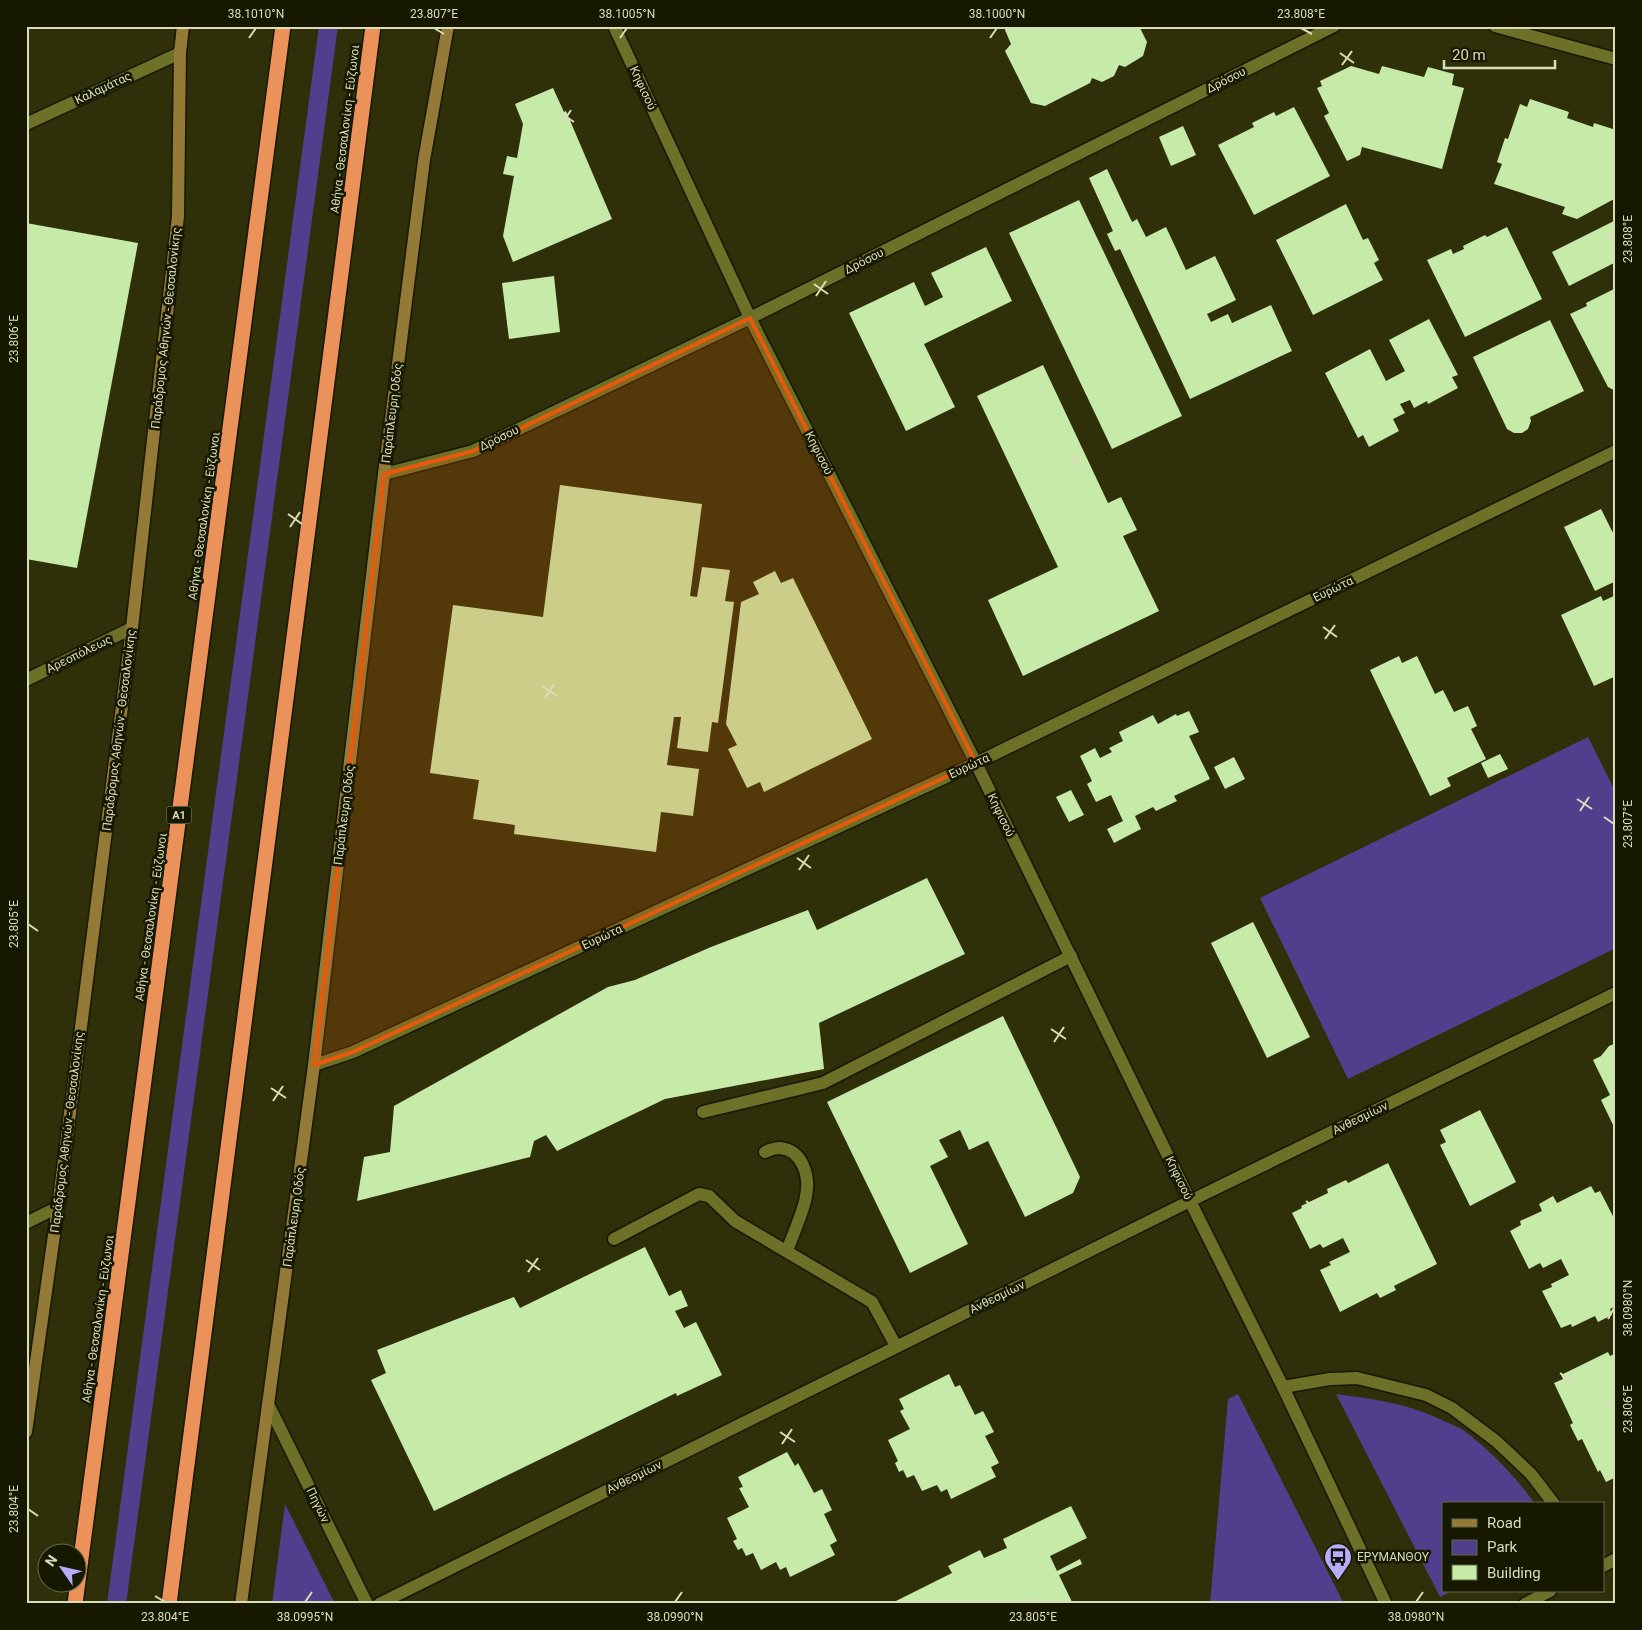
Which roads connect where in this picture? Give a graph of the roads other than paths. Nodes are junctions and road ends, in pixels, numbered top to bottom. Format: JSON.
{"nodes":[{"id":1,"x":183,"y":26,"type":"edge"},
{"id":2,"x":283,"y":26,"type":"edge"},
{"id":3,"x":373,"y":26,"type":"edge"},
{"id":4,"x":448,"y":26,"type":"edge"},
{"id":5,"x":614,"y":26,"type":"edge"},
{"id":6,"x":1334,"y":26,"type":"edge"},
{"id":7,"x":1495,"y":26,"type":"edge"},
{"id":8,"x":180,"y":53,"type":"junction"},
{"id":9,"x":1616,"y":59,"type":"edge"},
{"id":10,"x":26,"y":124,"type":"edge"},
{"id":11,"x":750,"y":318,"type":"junction"},
{"id":12,"x":1616,"y":451,"type":"edge"},
{"id":13,"x":384,"y":474,"type":"junction"},
{"id":14,"x":132,"y":628,"type":"junction"},
{"id":15,"x":26,"y":680,"type":"edge"},
{"id":16,"x":976,"y":763,"type":"junction"},
{"id":17,"x":1070,"y":956,"type":"junction"},
{"id":18,"x":1616,"y":993,"type":"edge"},
{"id":19,"x":314,"y":1065,"type":"junction"},
{"id":20,"x":703,"y":1112,"type":"dead end"},
{"id":21,"x":765,"y":1152,"type":"dead end"},
{"id":22,"x":1190,"y":1201,"type":"junction"},
{"id":23,"x":58,"y":1207,"type":"junction"},
{"id":24,"x":26,"y":1223,"type":"edge"},
{"id":25,"x":614,"y":1239,"type":"dead end"},
{"id":26,"x":786,"y":1251,"type":"junction"},
{"id":27,"x":896,"y":1346,"type":"junction"},
{"id":28,"x":1283,"y":1387,"type":"junction"},
{"id":29,"x":269,"y":1406,"type":"junction"},
{"id":30,"x":26,"y":1432,"type":"edge"},
{"id":31,"x":1552,"y":1502,"type":"edge"},
{"id":32,"x":1616,"y":1559,"type":"edge"},
{"id":33,"x":1604,"y":1565,"type":"edge"},
{"id":34,"x":1548,"y":1592,"type":"edge"},
{"id":35,"x":75,"y":1604,"type":"edge"},
{"id":36,"x":169,"y":1604,"type":"edge"},
{"id":37,"x":241,"y":1604,"type":"edge"},
{"id":38,"x":367,"y":1604,"type":"edge"},
{"id":39,"x":379,"y":1604,"type":"edge"},
{"id":40,"x":1386,"y":1604,"type":"edge"},
{"id":41,"x":1524,"y":1604,"type":"edge"}],
"edges":[{"from":1,"to":8,"type":"main road","name":"Παράδρομος Αθηνών - Θεσσαλονίκης"},
{"from":2,"to":35,"type":"highway","name":"Αθήνα - Θεσσαλονίκη - Εύζωνοι","number":"Α1"},
{"from":3,"to":36,"type":"highway","name":"Αθήνα - Θεσσαλονίκη - Εύζωνοι"},
{"from":4,"to":13,"type":"main road","name":"Παράπλευρη Οδός"},
{"from":5,"to":11,"type":"street","name":"Κηφισού"},
{"from":6,"to":11,"type":"street","name":"Δρόσου"},
{"from":7,"to":9,"type":"street"},
{"from":8,"to":10,"type":"street","name":"Καλαμάτας"},
{"from":8,"to":14,"type":"main road","name":"Παράδρομος Αθηνών - Θεσσαλονίκης"},
{"from":11,"to":13,"type":"street","name":"Δρόσου"},
{"from":11,"to":16,"type":"street","name":"Κηφισού"},
{"from":12,"to":16,"type":"street","name":"Ευρώτα"},
{"from":13,"to":19,"type":"main road","name":"Παράπλευρη Οδός"},
{"from":14,"to":15,"type":"street","name":"Αρεοπόλεως"},
{"from":14,"to":23,"type":"main road","name":"Παράδρομος Αθηνών - Θεσσαλονίκης"},
{"from":16,"to":17,"type":"street","name":"Κηφισού"},
{"from":16,"to":19,"type":"street","name":"Ευρώτα"},
{"from":17,"to":20,"type":"street"},
{"from":17,"to":22,"type":"street","name":"Κηφισού"},
{"from":18,"to":22,"type":"street","name":"Ανθεσμίων"},
{"from":19,"to":29,"type":"main road","name":"Παράπλευρη Οδός"},
{"from":21,"to":26,"type":"street"},
{"from":22,"to":27,"type":"street","name":"Ανθεσμίων"},
{"from":22,"to":28,"type":"street","name":"Κηφισού"},
{"from":23,"to":24,"type":"street"},
{"from":23,"to":30,"type":"main road","name":"Παράδρομος Αθηνών - Θεσσαλονίκης"},
{"from":25,"to":26,"type":"street"},
{"from":26,"to":27,"type":"street"},
{"from":27,"to":39,"type":"street","name":"Ανθεσμίων"},
{"from":28,"to":31,"type":"street"},
{"from":28,"to":40,"type":"street","name":"Κηφισού"},
{"from":29,"to":37,"type":"main road","name":"Παράπλευρη Οδός"},
{"from":29,"to":38,"type":"street","name":"Πηγών"},
{"from":32,"to":33,"type":"street"},
{"from":34,"to":41,"type":"street"}]}
